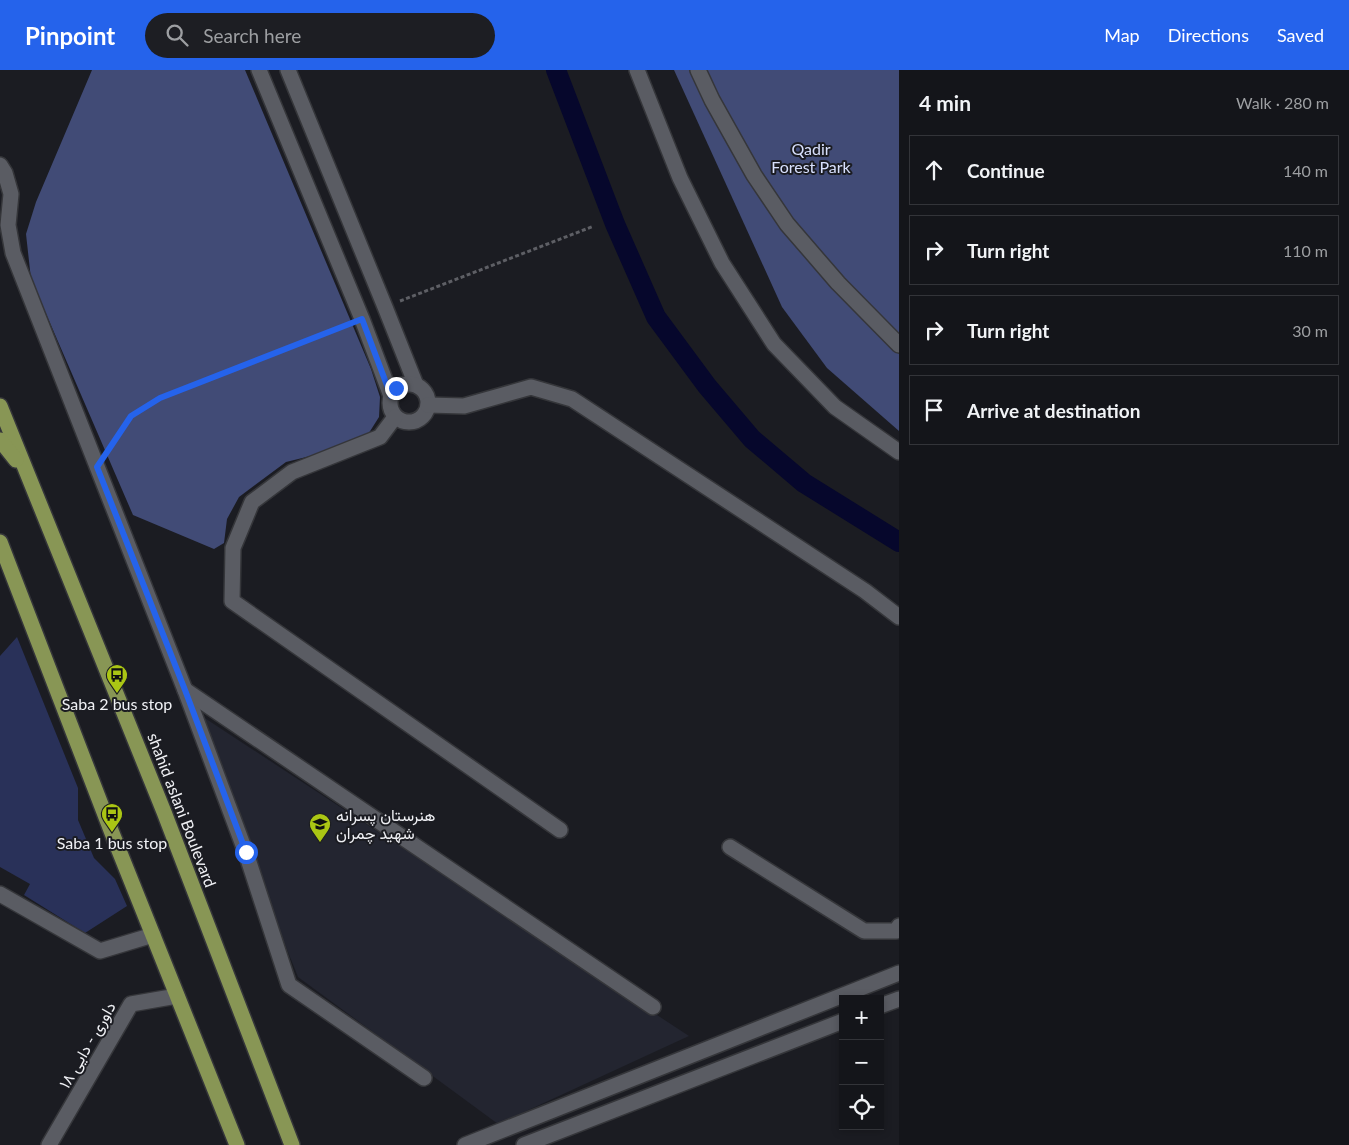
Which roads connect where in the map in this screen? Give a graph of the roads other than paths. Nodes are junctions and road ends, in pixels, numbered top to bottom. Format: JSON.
{"nodes":[{"id":1,"x":258,"y":70,"type":"edge"},
{"id":2,"x":637,"y":70,"type":"edge"},
{"id":3,"x":698,"y":70,"type":"edge"},
{"id":4,"x":289,"y":73,"type":"edge"},
{"id":5,"x":265,"y":87,"type":"junction"},
{"id":6,"x":0,"y":165,"type":"edge"},
{"id":7,"x":358,"y":243,"type":"junction"},
{"id":8,"x":333,"y":253,"type":"junction"},
{"id":9,"x":899,"y":345,"type":"edge"},
{"id":10,"x":416,"y":385,"type":"junction"},
{"id":11,"x":391,"y":396,"type":"junction"},
{"id":12,"x":428,"y":405,"type":"junction"},
{"id":13,"x":0,"y":406,"type":"edge"},
{"id":14,"x":395,"y":418,"type":"junction"},
{"id":15,"x":0,"y":440,"type":"edge"},
{"id":16,"x":899,"y":452,"type":"edge"},
{"id":17,"x":27,"y":473,"type":"junction"},
{"id":18,"x":0,"y":542,"type":"edge"},
{"id":19,"x":899,"y":617,"type":"edge"},
{"id":20,"x":185,"y":690,"type":"junction"},
{"id":21,"x":560,"y":830,"type":"dead end"},
{"id":22,"x":730,"y":848,"type":"dead end"},
{"id":23,"x":0,"y":894,"type":"edge"},
{"id":24,"x":899,"y":926,"type":"edge"},
{"id":25,"x":153,"y":935,"type":"junction"},
{"id":26,"x":899,"y":973,"type":"edge"},
{"id":27,"x":177,"y":996,"type":"junction"},
{"id":28,"x":899,"y":999,"type":"edge"},
{"id":29,"x":884,"y":1005,"type":"edge"},
{"id":30,"x":653,"y":1007,"type":"dead end"},
{"id":31,"x":839,"y":1023,"type":"edge"},
{"id":32,"x":424,"y":1078,"type":"dead end"},
{"id":33,"x":49,"y":1145,"type":"edge"},
{"id":34,"x":237,"y":1145,"type":"edge"},
{"id":35,"x":292,"y":1145,"type":"edge"},
{"id":36,"x":465,"y":1145,"type":"edge"},
{"id":37,"x":524,"y":1145,"type":"edge"}],
"edges":[{"from":1,"to":5,"type":"street"},
{"from":2,"to":16,"type":"street"},
{"from":3,"to":9,"type":"street"},
{"from":4,"to":5,"type":"street"},
{"from":4,"to":7,"type":"street"},
{"from":5,"to":8,"type":"street"},
{"from":6,"to":20,"type":"street"},
{"from":7,"to":8,"type":"street"},
{"from":7,"to":10,"type":"street"},
{"from":8,"to":11,"type":"street"},
{"from":10,"to":11,"type":"street"},
{"from":10,"to":12,"type":"street"},
{"from":11,"to":14,"type":"street"},
{"from":12,"to":14,"type":"street"},
{"from":12,"to":19,"type":"street"},
{"from":13,"to":17,"type":"main road","name":"shahid aslani Boulevard"},
{"from":14,"to":21,"type":"street"},
{"from":15,"to":17,"type":"main road"},
{"from":17,"to":35,"type":"main road","name":"shahid aslani Boulevard"},
{"from":18,"to":25,"type":"main road"},
{"from":20,"to":30,"type":"street"},
{"from":20,"to":32,"type":"street"},
{"from":22,"to":24,"type":"street"},
{"from":23,"to":25,"type":"street"},
{"from":25,"to":27,"type":"main road"},
{"from":26,"to":36,"type":"street"},
{"from":27,"to":33,"type":"street","name":"داوری - دایی ۱۸"},
{"from":27,"to":34,"type":"main road"},
{"from":28,"to":29,"type":"street"},
{"from":31,"to":37,"type":"street"}]}
